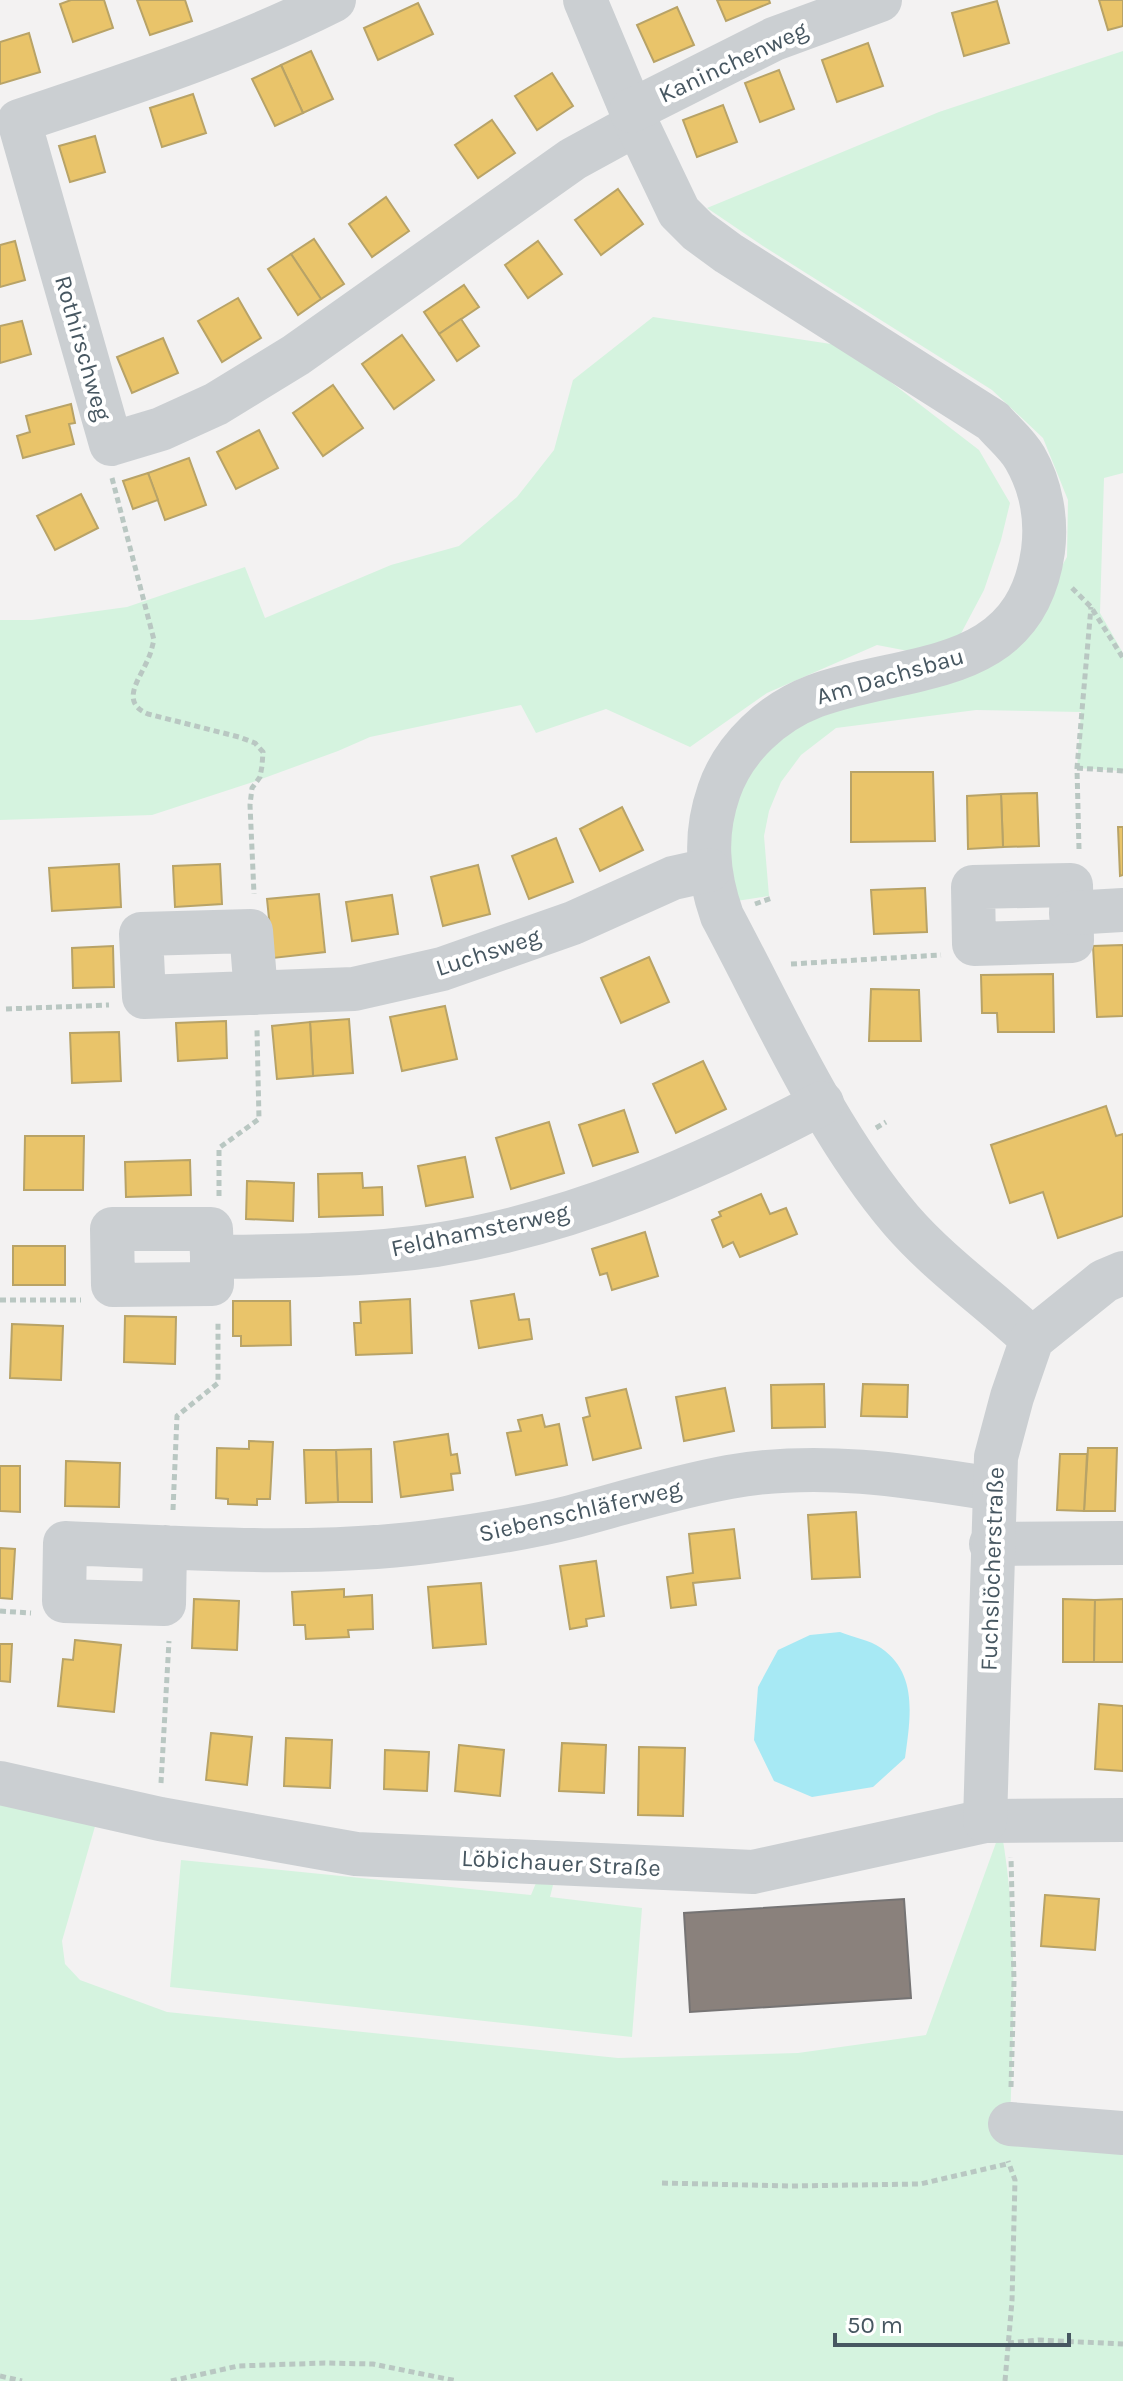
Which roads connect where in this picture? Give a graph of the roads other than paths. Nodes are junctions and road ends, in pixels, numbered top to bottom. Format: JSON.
{"nodes":[{"id":1,"x":334,"y":0,"type":"edge"},
{"id":2,"x":585,"y":0,"type":"edge"},
{"id":3,"x":880,"y":0,"type":"edge"},
{"id":4,"x":634,"y":117,"type":"junction"},
{"id":5,"x":709,"y":870,"type":"junction"},
{"id":6,"x":1071,"y":899,"type":"junction"},
{"id":7,"x":1123,"y":910,"type":"edge"},
{"id":8,"x":256,"y":993,"type":"junction"},
{"id":9,"x":822,"y":1103,"type":"junction"},
{"id":10,"x":1123,"y":1273,"type":"edge"},
{"id":11,"x":113,"y":1285,"type":"road end"},
{"id":12,"x":1032,"y":1339,"type":"junction"},
{"id":13,"x":993,"y":1489,"type":"junction"},
{"id":14,"x":1123,"y":1543,"type":"edge"},
{"id":15,"x":991,"y":1544,"type":"junction"},
{"id":16,"x":169,"y":1547,"type":"junction"},
{"id":17,"x":0,"y":1783,"type":"edge"},
{"id":18,"x":1123,"y":1820,"type":"edge"},
{"id":19,"x":998,"y":1821,"type":"junction"},
{"id":20,"x":1123,"y":2133,"type":"edge"},
{"id":21,"x":1008,"y":2144,"type":"road end"}],
"edges":[{"from":1,"to":4,"type":"street","name":"Rothirschweg"},
{"from":2,"to":4,"type":"street","name":"Am Dachsbau"},
{"from":3,"to":4,"type":"street","name":"Kaninchenweg"},
{"from":4,"to":5,"type":"street","name":"Am Dachsbau"},
{"from":5,"to":8,"type":"street","name":"Luchsweg"},
{"from":5,"to":9,"type":"street","name":"Am Dachsbau"},
{"from":6,"to":6,"type":"street"},
{"from":6,"to":7,"type":"street"},
{"from":8,"to":8,"type":"street","name":"Luchsweg"},
{"from":9,"to":11,"type":"street","name":"Feldhamsterweg"},
{"from":9,"to":12,"type":"street","name":"Am Dachsbau"},
{"from":10,"to":12,"type":"street"},
{"from":12,"to":13,"type":"street","name":"Fuchslöcherstraße"},
{"from":13,"to":15,"type":"street","name":"Fuchslöcherstraße"},
{"from":13,"to":16,"type":"street","name":"Siebenschläferweg"},
{"from":14,"to":15,"type":"street"},
{"from":15,"to":19,"type":"street","name":"Fuchslöcherstraße"},
{"from":16,"to":16,"type":"street","name":"Siebenschläferweg"},
{"from":17,"to":19,"type":"street","name":"Löbichauer Straße"},
{"from":18,"to":19,"type":"street","name":"Löbichauer Straße"},
{"from":20,"to":21,"type":"street"}]}
